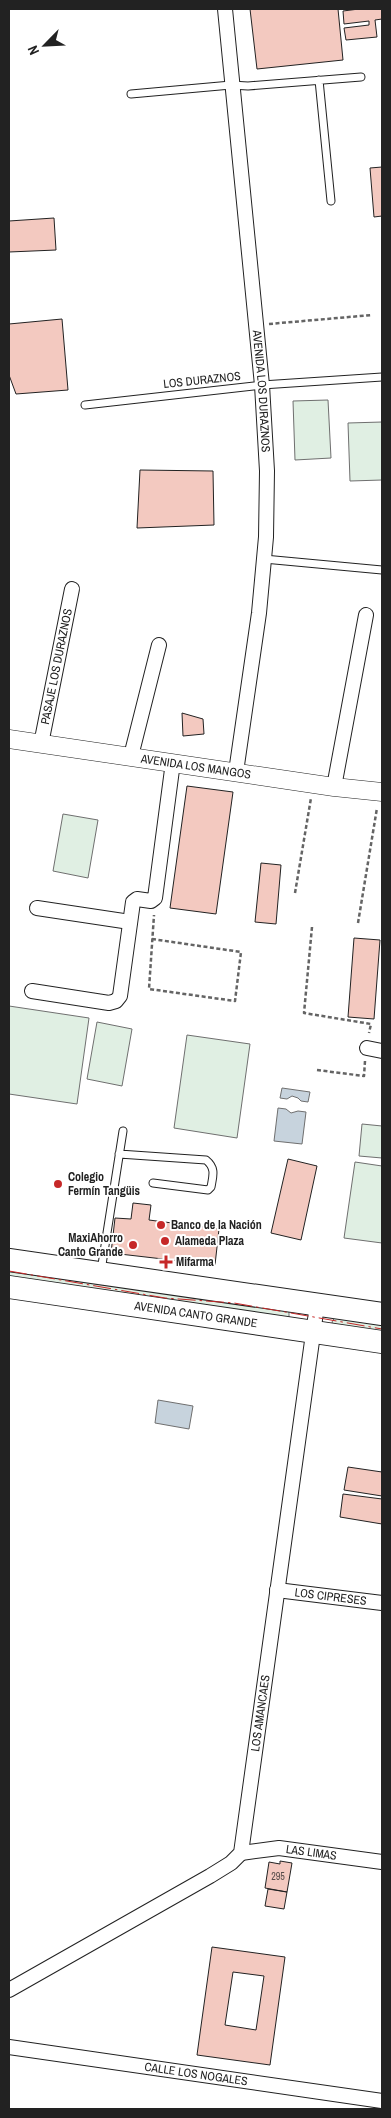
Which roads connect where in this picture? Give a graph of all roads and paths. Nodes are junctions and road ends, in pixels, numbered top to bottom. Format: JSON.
{"nodes":[{"id":1,"x":225,"y":9,"type":"edge"},
{"id":2,"x":361,"y":77,"type":"dead end"},
{"id":3,"x":319,"y":80,"type":"junction"},
{"id":4,"x":231,"y":85,"type":"junction"},
{"id":5,"x":131,"y":94,"type":"dead end"},
{"id":6,"x":331,"y":201,"type":"dead end"},
{"id":7,"x":372,"y":315,"type":"dead end"},
{"id":8,"x":256,"y":325,"type":"junction"},
{"id":9,"x":382,"y":377,"type":"edge"},
{"id":10,"x":262,"y":385,"type":"junction"},
{"id":11,"x":85,"y":405,"type":"dead end"},
{"id":12,"x":264,"y":559,"type":"junction"},
{"id":13,"x":382,"y":570,"type":"edge"},
{"id":14,"x":72,"y":588,"type":"dead end"},
{"id":15,"x":366,"y":615,"type":"dead end"},
{"id":16,"x":159,"y":645,"type":"dead end"},
{"id":17,"x":9,"y":739,"type":"edge"},
{"id":18,"x":41,"y":744,"type":"junction"},
{"id":19,"x":131,"y":756,"type":"junction"},
{"id":20,"x":173,"y":762,"type":"junction"},
{"id":21,"x":236,"y":772,"type":"junction"},
{"id":22,"x":313,"y":784,"type":"junction"},
{"id":23,"x":334,"y":787,"type":"junction"},
{"id":24,"x":381,"y":792,"type":"edge"},
{"id":25,"x":295,"y":893,"type":"dead end"},
{"id":26,"x":155,"y":898,"type":"junction"},
{"id":27,"x":37,"y":908,"type":"dead end"},
{"id":28,"x":130,"y":922,"type":"junction"},
{"id":29,"x":358,"y":923,"type":"dead end"},
{"id":30,"x":312,"y":928,"type":"dead end"},
{"id":31,"x":152,"y":939,"type":"junction"},
{"id":32,"x":32,"y":991,"type":"dead end"},
{"id":33,"x":367,"y":1048,"type":"junction"},
{"id":34,"x":382,"y":1051,"type":"edge"},
{"id":35,"x":317,"y":1070,"type":"dead end"},
{"id":36,"x":123,"y":1131,"type":"dead end"},
{"id":37,"x":119,"y":1154,"type":"junction"},
{"id":38,"x":153,"y":1183,"type":"dead end"},
{"id":39,"x":9,"y":1260,"type":"edge"},
{"id":40,"x":101,"y":1274,"type":"junction"},
{"id":41,"x":9,"y":1287,"type":"edge"},
{"id":42,"x":316,"y":1305,"type":"junction"},
{"id":43,"x":382,"y":1314,"type":"edge"},
{"id":44,"x":314,"y":1332,"type":"junction"},
{"id":45,"x":382,"y":1342,"type":"edge"},
{"id":46,"x":278,"y":1590,"type":"junction"},
{"id":47,"x":382,"y":1603,"type":"edge"},
{"id":48,"x":241,"y":1853,"type":"junction"},
{"id":49,"x":382,"y":1862,"type":"edge"},
{"id":50,"x":9,"y":1990,"type":"edge"},
{"id":51,"x":9,"y":2047,"type":"edge"},
{"id":52,"x":382,"y":2100,"type":"edge"}],
"edges":[{"from":1,"to":4,"type":"street","name":"AVENIDA LOS DURAZNOS"},
{"from":2,"to":3,"type":"lane"},
{"from":3,"to":4,"type":"lane"},
{"from":3,"to":6,"type":"lane"},
{"from":4,"to":5,"type":"lane"},
{"from":4,"to":8,"type":"street","name":"AVENIDA LOS DURAZNOS"},
{"from":7,"to":8,"type":"path"},
{"from":8,"to":10,"type":"street","name":"AVENIDA LOS DURAZNOS"},
{"from":9,"to":10,"type":"lane","name":"LOS DURAZNOS"},
{"from":10,"to":11,"type":"lane","name":"LOS DURAZNOS"},
{"from":10,"to":12,"type":"street","name":"AVENIDA LOS DURAZNOS"},
{"from":12,"to":13,"type":"lane"},
{"from":12,"to":21,"type":"street","name":"AVENIDA LOS DURAZNOS"},
{"from":14,"to":18,"type":"street","name":"PASAJE LOS DURAZNOS"},
{"from":15,"to":23,"type":"street"},
{"from":16,"to":19,"type":"street"},
{"from":17,"to":18,"type":"street","name":"AVENIDA LOS MANGOS"},
{"from":18,"to":19,"type":"street","name":"AVENIDA LOS MANGOS"},
{"from":19,"to":20,"type":"street","name":"AVENIDA LOS MANGOS"},
{"from":20,"to":21,"type":"street","name":"AVENIDA LOS MANGOS"},
{"from":20,"to":26,"type":"street"},
{"from":21,"to":22,"type":"street","name":"AVENIDA LOS MANGOS"},
{"from":22,"to":23,"type":"street","name":"AVENIDA LOS MANGOS"},
{"from":22,"to":25,"type":"path"},
{"from":23,"to":24,"type":"street","name":"AVENIDA LOS MANGOS"},
{"from":24,"to":29,"type":"path"},
{"from":26,"to":28,"type":"street"},
{"from":26,"to":31,"type":"path"},
{"from":27,"to":28,"type":"street"},
{"from":28,"to":32,"type":"street"},
{"from":30,"to":33,"type":"path"},
{"from":31,"to":31,"type":"path"},
{"from":33,"to":34,"type":"street"},
{"from":33,"to":35,"type":"path"},
{"from":36,"to":37,"type":"lane"},
{"from":37,"to":38,"type":"lane"},
{"from":37,"to":40,"type":"lane"},
{"from":39,"to":40,"type":"main road"},
{"from":40,"to":42,"type":"main road"},
{"from":41,"to":44,"type":"main road","name":"AVENIDA CANTO GRANDE"},
{"from":42,"to":43,"type":"main road"},
{"from":42,"to":44,"type":"street","name":"LOS AMANCAES"},
{"from":44,"to":45,"type":"main road","name":"AVENIDA CANTO GRANDE"},
{"from":44,"to":46,"type":"street","name":"LOS AMANCAES"},
{"from":46,"to":47,"type":"street","name":"LOS CIPRESES"},
{"from":46,"to":48,"type":"street","name":"LOS AMANCAES"},
{"from":48,"to":49,"type":"street","name":"LAS LIMAS"},
{"from":48,"to":50,"type":"street"},
{"from":51,"to":52,"type":"street","name":"CALLE LOS NOGALES"}]}
